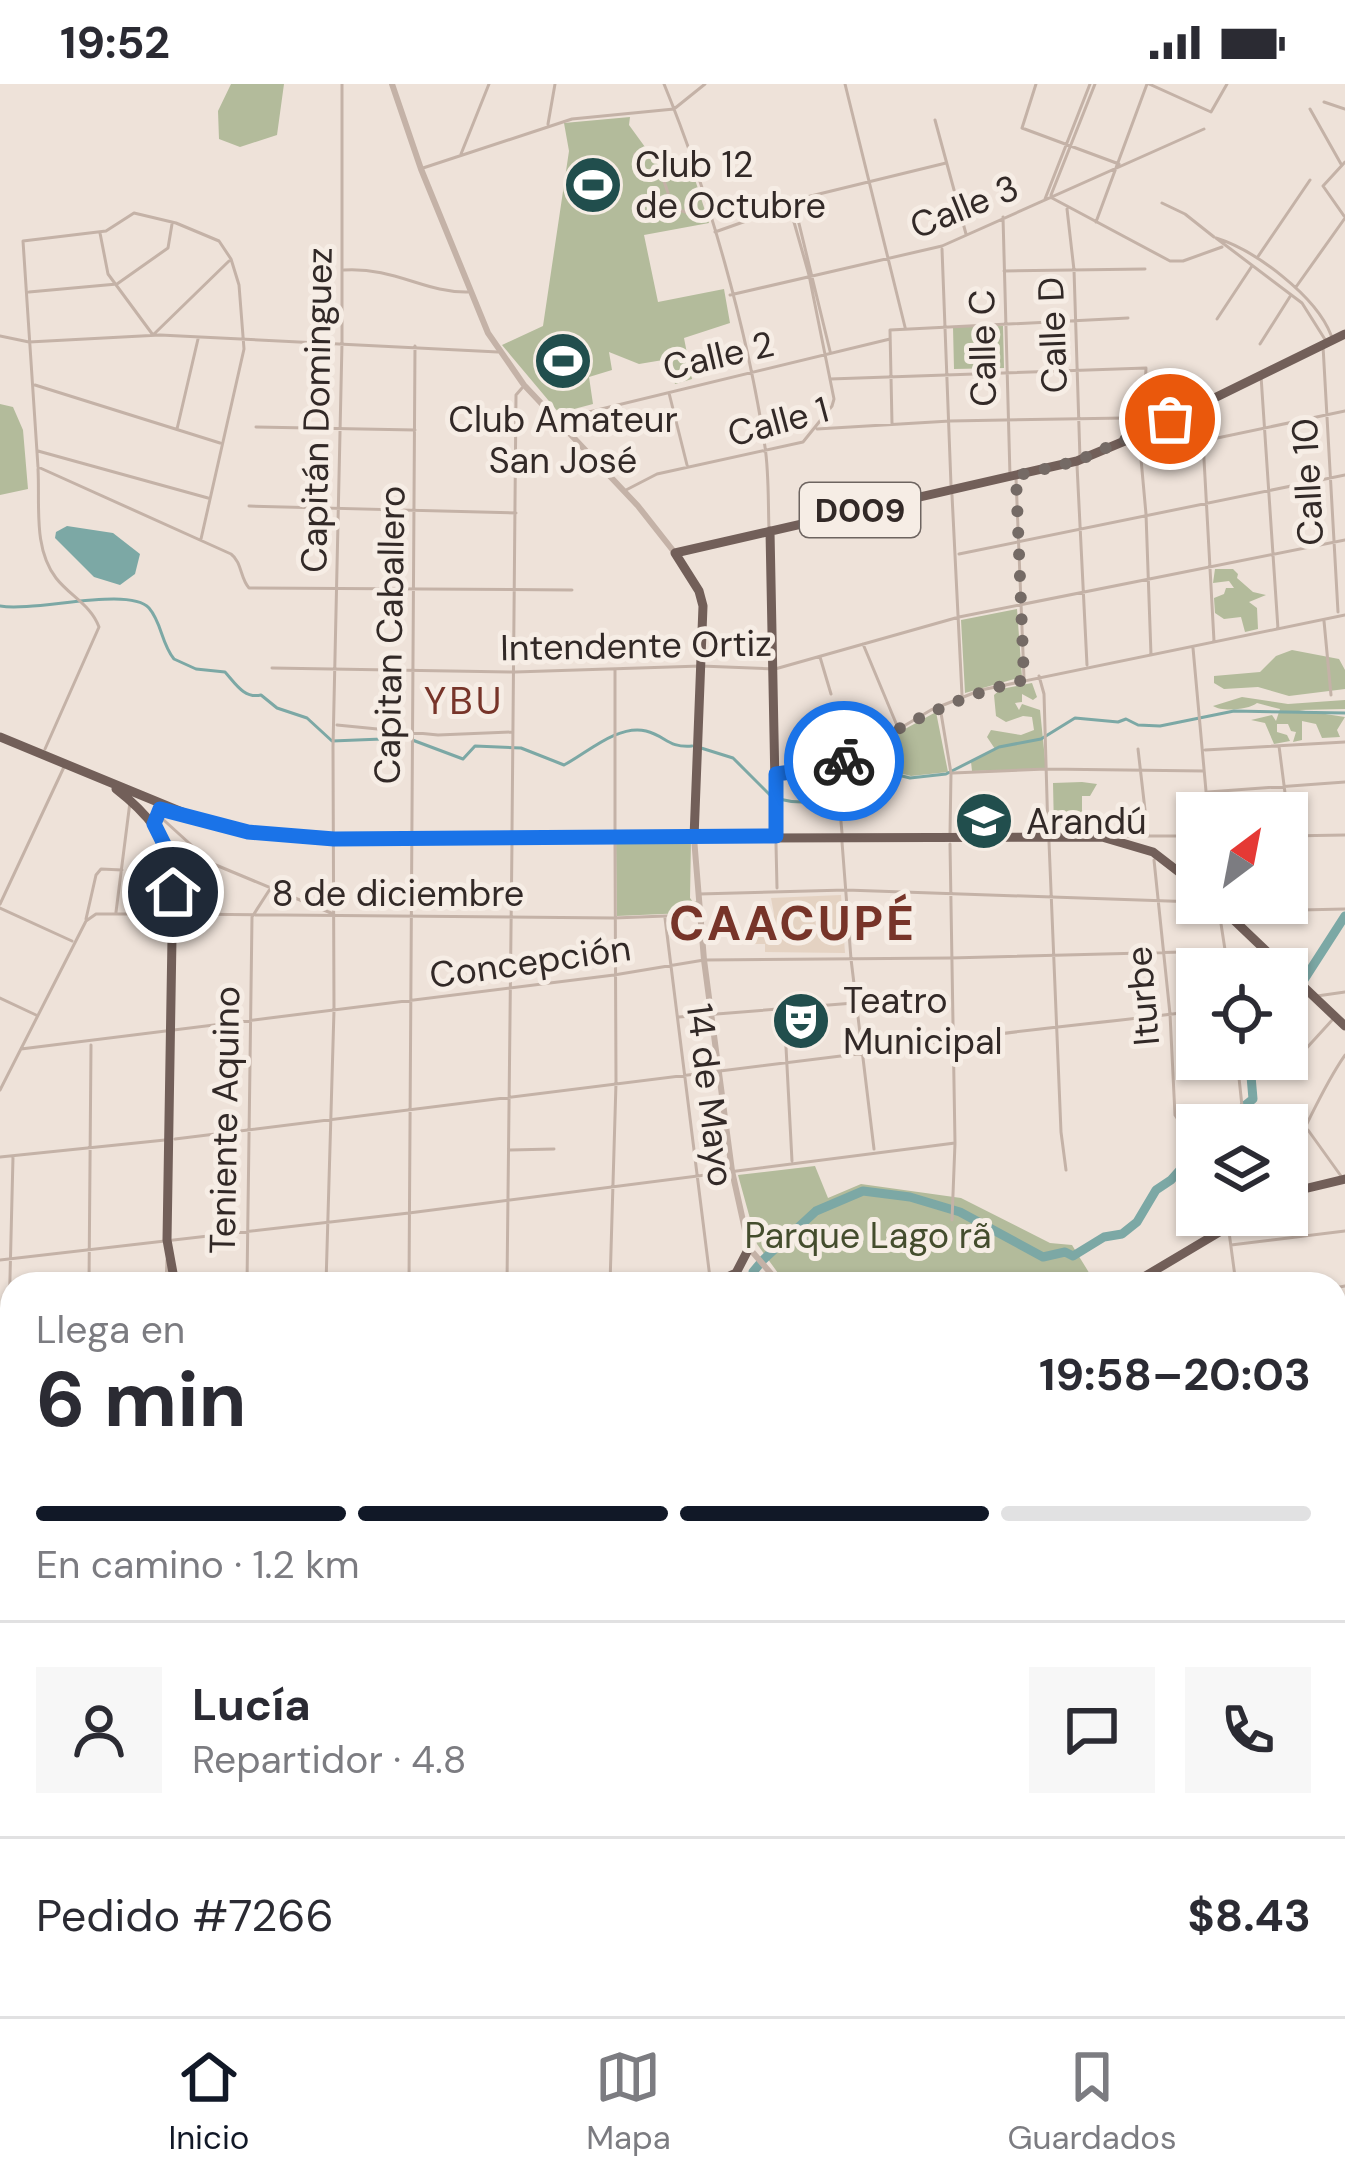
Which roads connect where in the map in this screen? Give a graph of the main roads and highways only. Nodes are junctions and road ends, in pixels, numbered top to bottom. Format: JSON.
{"nodes":[{"id":1,"x":1345,"y":334,"type":"edge"},
{"id":2,"x":770,"y":531,"type":"junction"},
{"id":3,"x":0,"y":737,"type":"edge"},
{"id":4,"x":112,"y":785,"type":"junction"},
{"id":5,"x":183,"y":814,"type":"junction"},
{"id":6,"x":155,"y":818,"type":"junction"},
{"id":7,"x":776,"y":836,"type":"junction"},
{"id":8,"x":694,"y":838,"type":"junction"},
{"id":9,"x":1176,"y":870,"type":"edge"},
{"id":10,"x":1238,"y":924,"type":"edge"},
{"id":11,"x":1263,"y":948,"type":"edge"},
{"id":12,"x":1308,"y":991,"type":"edge"},
{"id":13,"x":1345,"y":1026,"type":"edge"},
{"id":14,"x":1344,"y":1182,"type":"edge"},
{"id":15,"x":1308,"y":1189,"type":"edge"},
{"id":16,"x":1214,"y":1236,"type":"edge"},
{"id":17,"x":753,"y":1253,"type":"road end"},
{"id":18,"x":170,"y":1272,"type":"edge"},
{"id":19,"x":738,"y":1272,"type":"edge"},
{"id":20,"x":1153,"y":1272,"type":"edge"}],
"edges":[{"from":1,"to":2,"type":"main road","number":"D009"},
{"from":2,"to":7,"type":"main road","number":"D009"},
{"from":2,"to":8,"type":"main road","number":"D009"},
{"from":3,"to":4,"type":"main road"},
{"from":4,"to":5,"type":"main road"},
{"from":4,"to":6,"type":"main road"},
{"from":5,"to":6,"type":"main road"},
{"from":5,"to":8,"type":"main road"},
{"from":6,"to":18,"type":"main road"},
{"from":7,"to":8,"type":"main road"},
{"from":7,"to":9,"type":"main road"},
{"from":10,"to":11,"type":"main road"},
{"from":12,"to":13,"type":"main road"},
{"from":14,"to":15,"type":"main road"},
{"from":16,"to":20,"type":"main road"},
{"from":17,"to":19,"type":"main road"}]}
